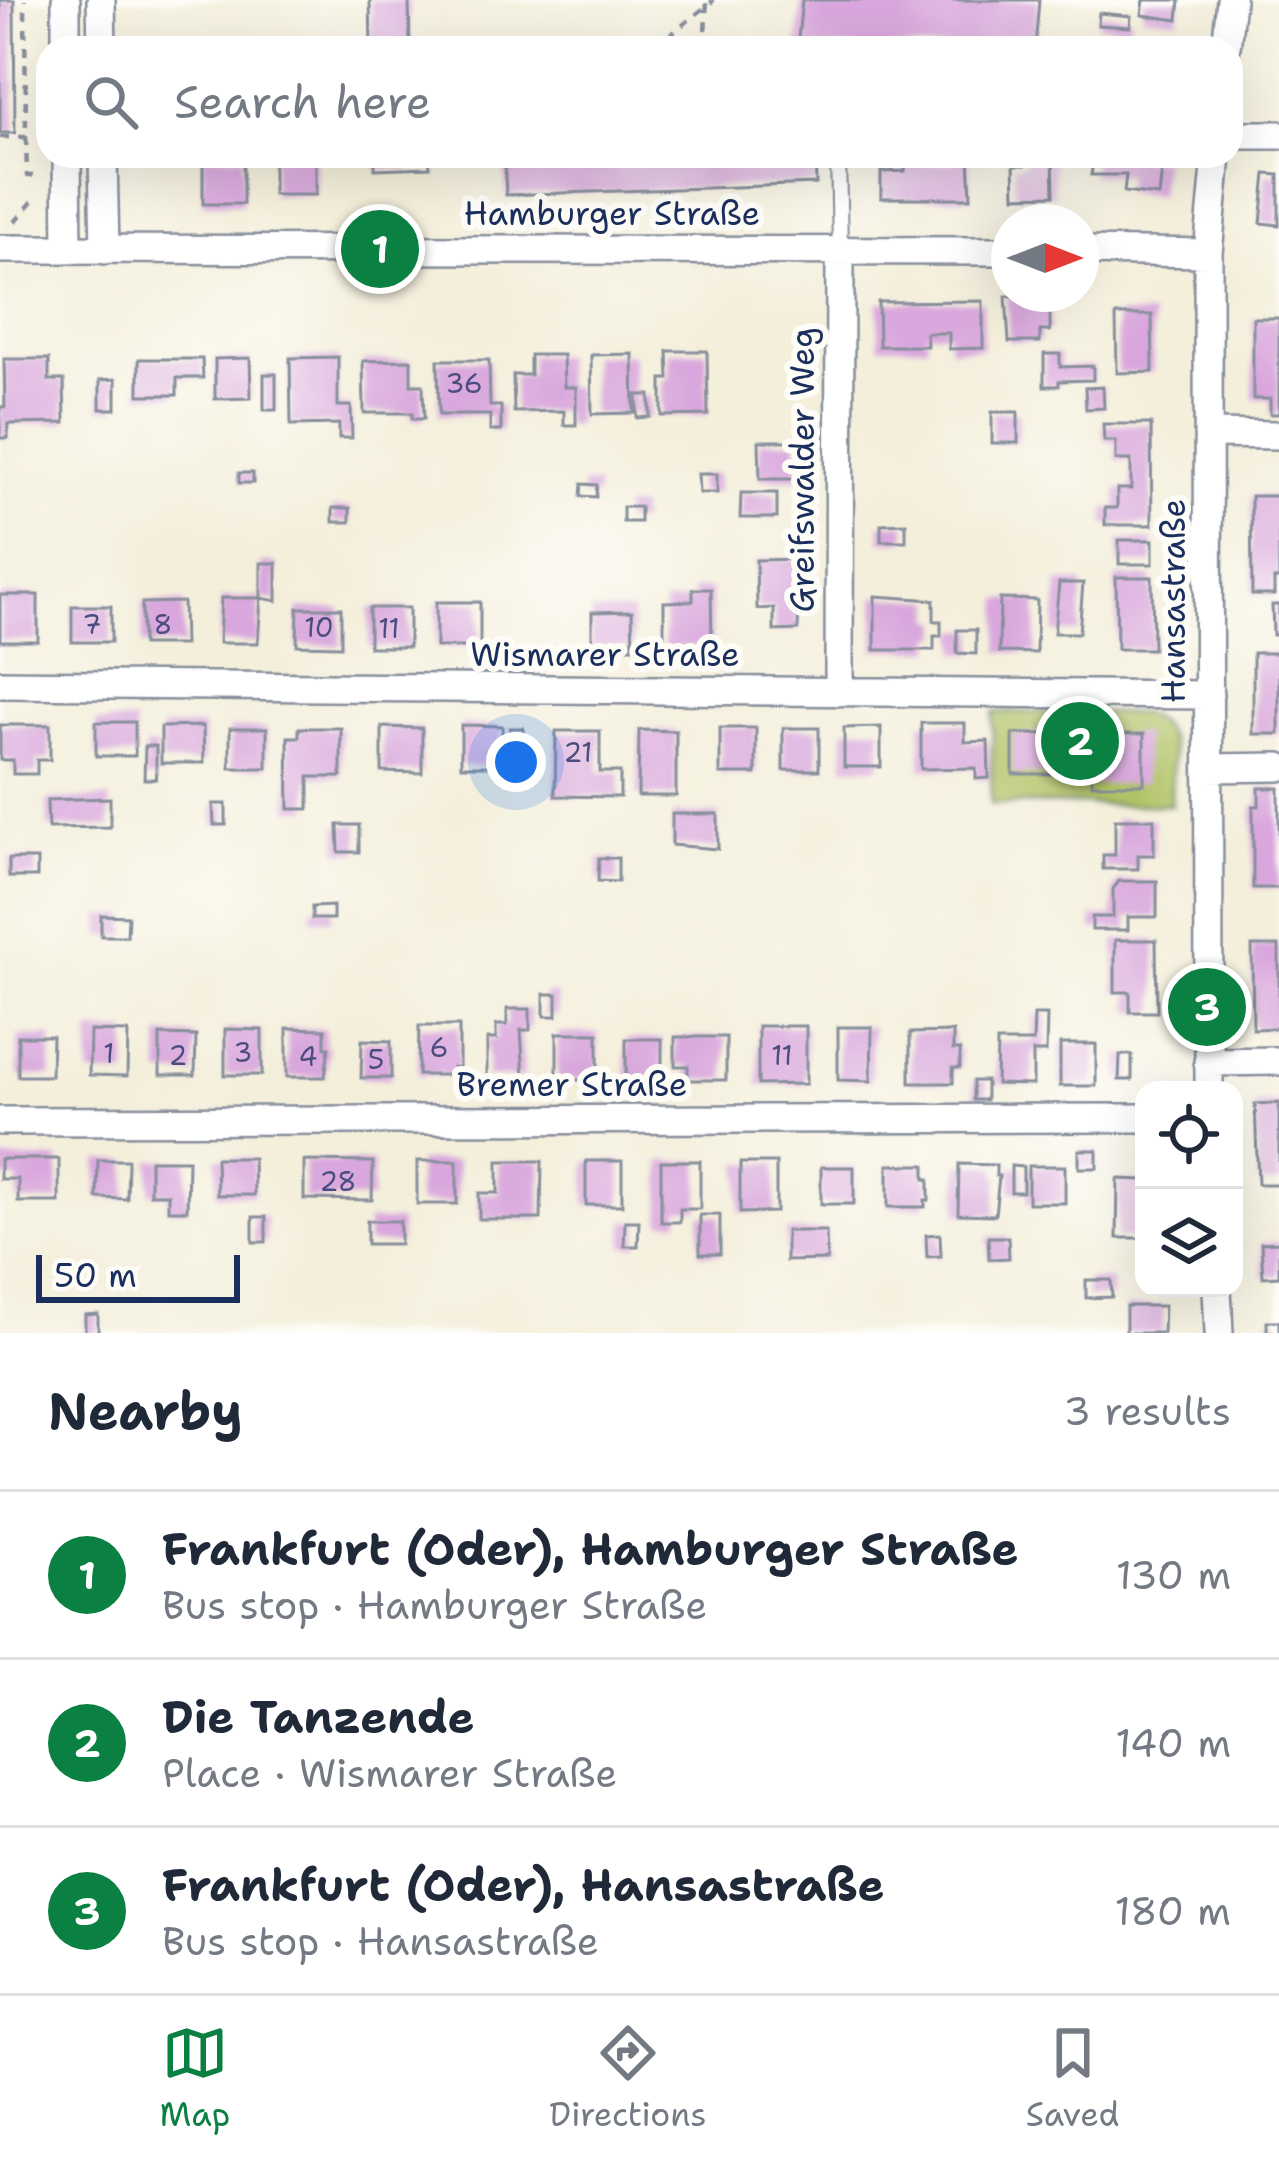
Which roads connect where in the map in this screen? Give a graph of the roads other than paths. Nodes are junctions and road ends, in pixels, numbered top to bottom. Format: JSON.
{"nodes":[{"id":1,"x":66,"y":0,"type":"edge"},
{"id":2,"x":101,"y":0,"type":"edge"},
{"id":3,"x":1231,"y":0,"type":"edge"},
{"id":4,"x":66,"y":36,"type":"edge"},
{"id":5,"x":102,"y":36,"type":"edge"},
{"id":6,"x":1227,"y":36,"type":"edge"},
{"id":7,"x":1243,"y":135,"type":"edge"},
{"id":8,"x":1279,"y":135,"type":"edge"},
{"id":9,"x":61,"y":168,"type":"edge"},
{"id":10,"x":104,"y":168,"type":"edge"},
{"id":11,"x":838,"y":168,"type":"edge"},
{"id":12,"x":1216,"y":168,"type":"edge"},
{"id":13,"x":6,"y":237,"type":"edge"},
{"id":14,"x":68,"y":249,"type":"junction"},
{"id":15,"x":840,"y":249,"type":"junction"},
{"id":16,"x":105,"y":250,"type":"junction"},
{"id":17,"x":991,"y":250,"type":"edge"},
{"id":18,"x":1099,"y":251,"type":"edge"},
{"id":19,"x":1208,"y":253,"type":"junction"},
{"id":20,"x":1208,"y":434,"type":"junction"},
{"id":21,"x":1279,"y":435,"type":"edge"},
{"id":22,"x":0,"y":684,"type":"edge"},
{"id":23,"x":839,"y":692,"type":"junction"},
{"id":24,"x":1209,"y":695,"type":"junction"},
{"id":25,"x":1279,"y":767,"type":"edge"},
{"id":26,"x":1209,"y":768,"type":"junction"},
{"id":27,"x":1279,"y":1061,"type":"edge"},
{"id":28,"x":1208,"y":1076,"type":"edge"},
{"id":29,"x":1135,"y":1118,"type":"edge"},
{"id":30,"x":0,"y":1121,"type":"edge"},
{"id":31,"x":1218,"y":1297,"type":"edge"},
{"id":32,"x":1220,"y":1333,"type":"edge"}],
"edges":[{"from":1,"to":4,"type":"street"},
{"from":2,"to":5,"type":"street"},
{"from":3,"to":6,"type":"street"},
{"from":7,"to":8,"type":"street"},
{"from":9,"to":14,"type":"street"},
{"from":10,"to":16,"type":"street"},
{"from":11,"to":15,"type":"lane"},
{"from":12,"to":19,"type":"street","name":"Hansastraße"},
{"from":13,"to":14,"type":"street","name":"Hamburger Straße"},
{"from":14,"to":16,"type":"street","name":"Hamburger Straße"},
{"from":15,"to":16,"type":"street","name":"Hamburger Straße"},
{"from":15,"to":17,"type":"street","name":"Hamburger Straße"},
{"from":15,"to":23,"type":"street","name":"Greifswalder Weg"},
{"from":18,"to":19,"type":"street"},
{"from":19,"to":20,"type":"street","name":"Hansastraße"},
{"from":20,"to":21,"type":"street"},
{"from":20,"to":24,"type":"street","name":"Hansastraße"},
{"from":22,"to":23,"type":"street","name":"Wismarer Straße"},
{"from":23,"to":24,"type":"street","name":"Wismarer Straße"},
{"from":24,"to":26,"type":"street","name":"Hansastraße"},
{"from":25,"to":26,"type":"street"},
{"from":26,"to":28,"type":"street","name":"Hansastraße"},
{"from":27,"to":28,"type":"street","name":"Hansastraße"},
{"from":29,"to":30,"type":"street","name":"Bremer Straße"},
{"from":31,"to":32,"type":"street"}]}
